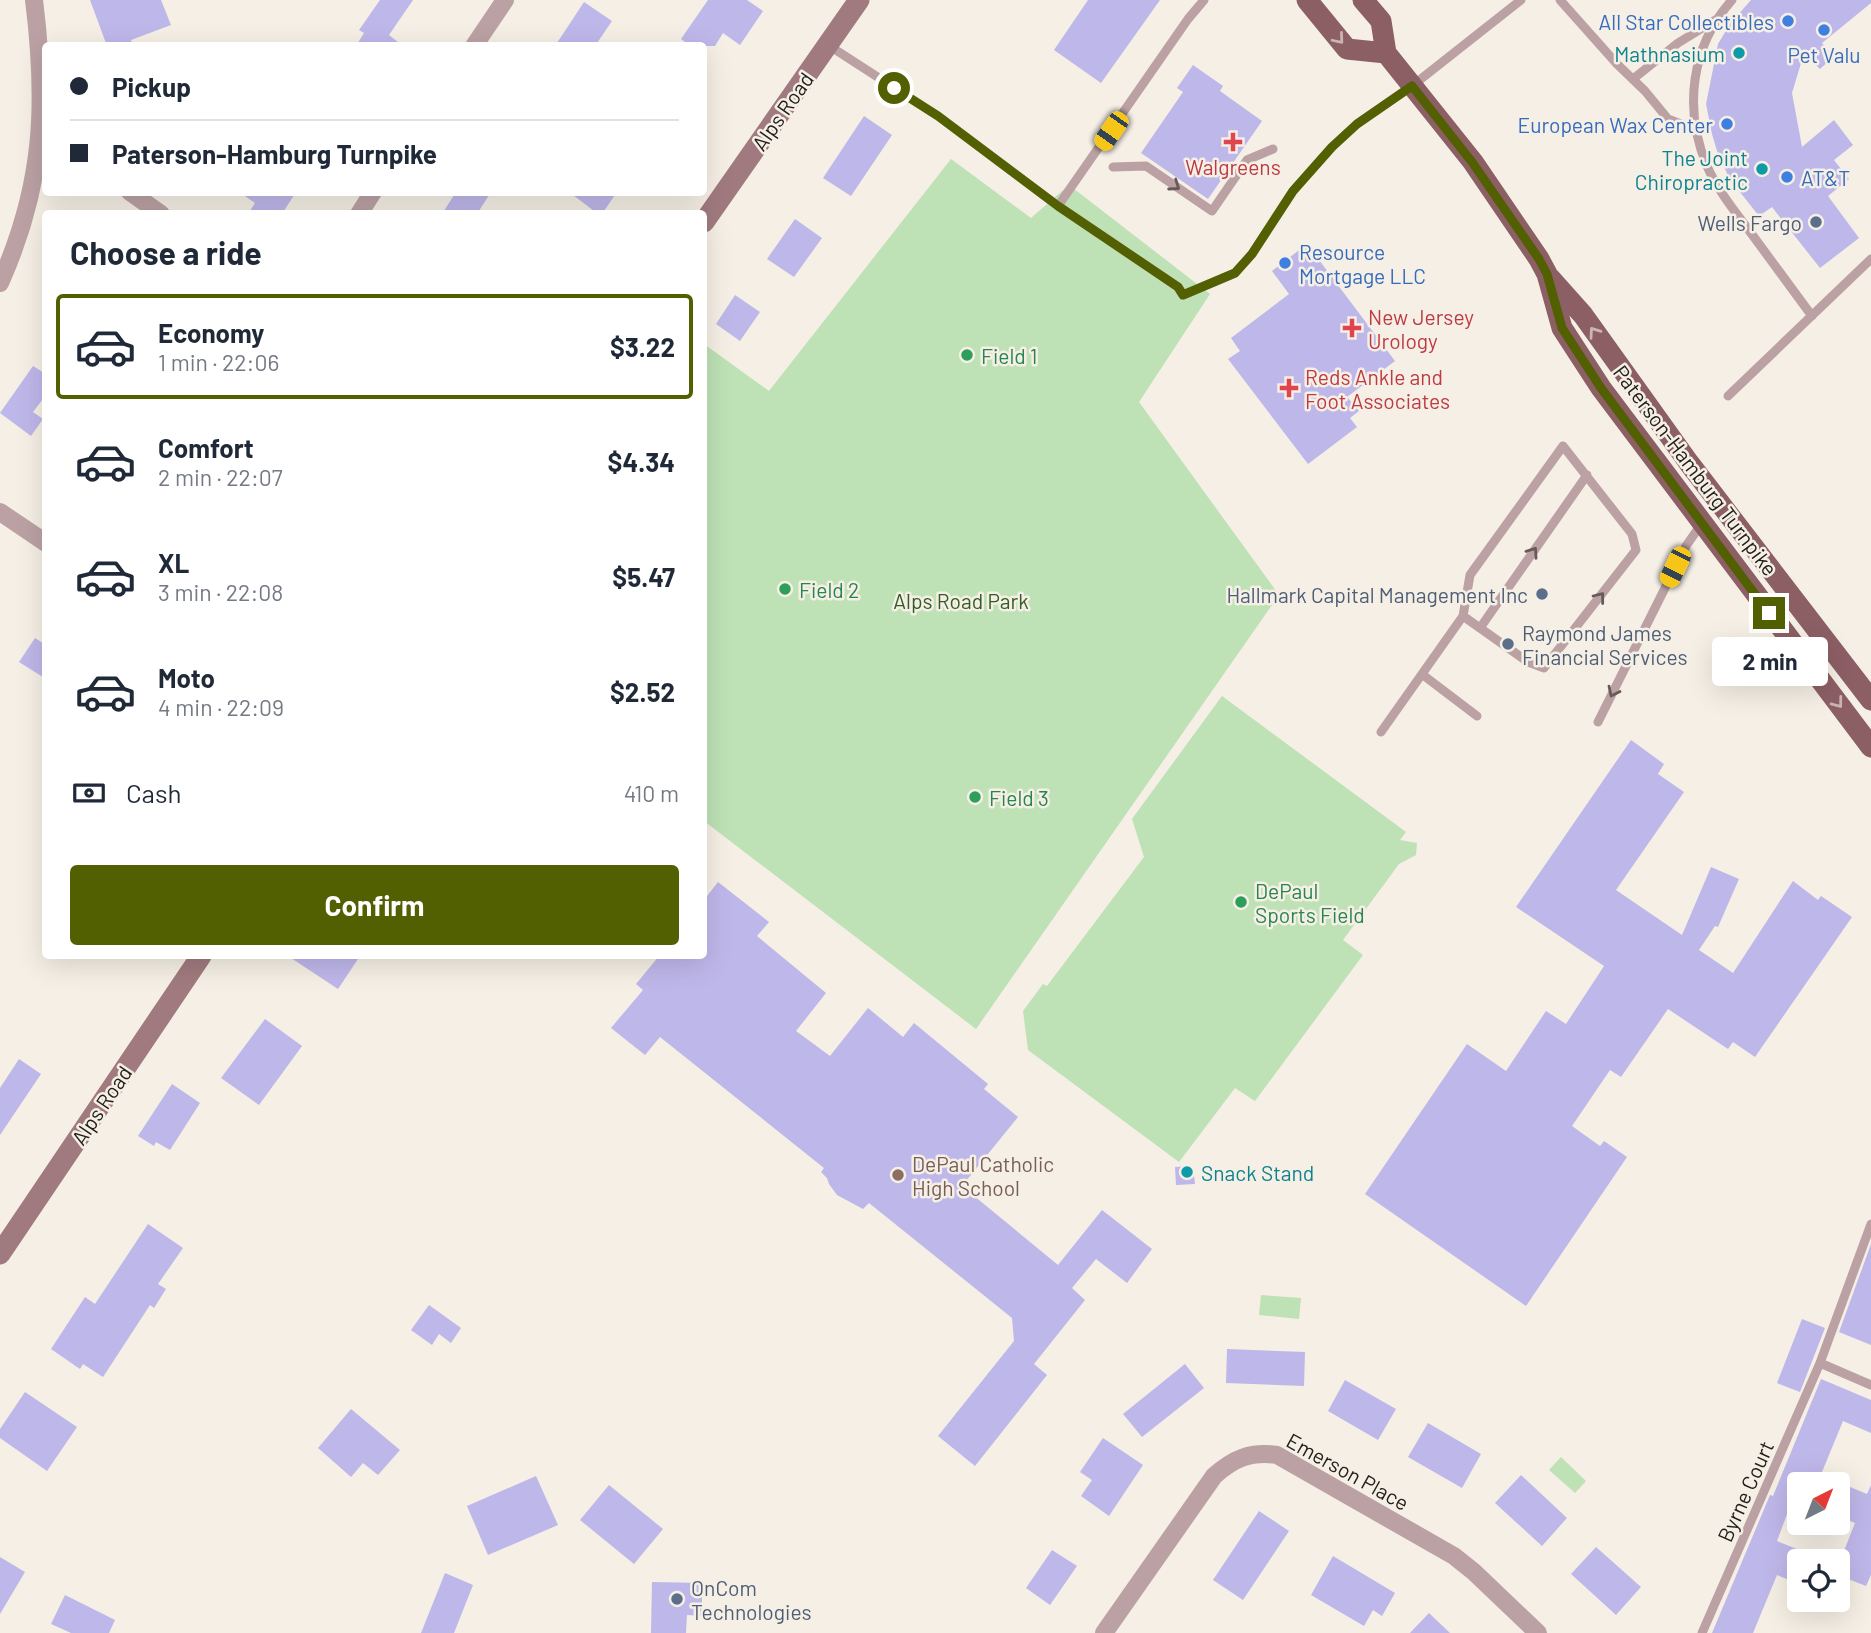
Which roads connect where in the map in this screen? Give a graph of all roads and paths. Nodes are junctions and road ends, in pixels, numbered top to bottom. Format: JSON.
{"nodes":[{"id":1,"x":34,"y":0,"type":"edge"},
{"id":2,"x":505,"y":0,"type":"edge"},
{"id":3,"x":859,"y":0,"type":"edge"},
{"id":4,"x":1204,"y":0,"type":"edge"},
{"id":5,"x":1307,"y":0,"type":"edge"},
{"id":6,"x":1363,"y":0,"type":"edge"},
{"id":7,"x":1521,"y":0,"type":"edge"},
{"id":8,"x":1560,"y":0,"type":"edge"},
{"id":9,"x":1732,"y":0,"type":"edge"},
{"id":10,"x":1718,"y":19,"type":"junction"},
{"id":11,"x":477,"y":42,"type":"edge"},
{"id":12,"x":828,"y":45,"type":"junction"},
{"id":13,"x":1386,"y":54,"type":"junction"},
{"id":14,"x":1633,"y":79,"type":"junction"},
{"id":15,"x":1412,"y":86,"type":"junction"},
{"id":16,"x":42,"y":109,"type":"edge"},
{"id":17,"x":1696,"y":130,"type":"junction"},
{"id":18,"x":42,"y":136,"type":"edge"},
{"id":19,"x":1273,"y":149,"type":"dead end"},
{"id":20,"x":1113,"y":167,"type":"dead end"},
{"id":21,"x":135,"y":196,"type":"edge"},
{"id":22,"x":1058,"y":206,"type":"junction"},
{"id":23,"x":155,"y":210,"type":"edge"},
{"id":24,"x":707,"y":218,"type":"edge"},
{"id":25,"x":1871,"y":259,"type":"edge"},
{"id":26,"x":1547,"y":274,"type":"junction"},
{"id":27,"x":0,"y":283,"type":"edge"},
{"id":28,"x":1812,"y":316,"type":"junction"},
{"id":29,"x":1728,"y":396,"type":"dead end"},
{"id":30,"x":1587,"y":475,"type":"junction"},
{"id":31,"x":0,"y":512,"type":"edge"},
{"id":32,"x":1702,"y":523,"type":"junction"},
{"id":33,"x":42,"y":540,"type":"edge"},
{"id":34,"x":1463,"y":616,"type":"junction"},
{"id":35,"x":1480,"y":628,"type":"junction"},
{"id":36,"x":1423,"y":675,"type":"junction"},
{"id":37,"x":1871,"y":700,"type":"edge"},
{"id":38,"x":1477,"y":716,"type":"dead end"},
{"id":39,"x":1598,"y":722,"type":"dead end"},
{"id":40,"x":1381,"y":732,"type":"dead end"},
{"id":41,"x":1871,"y":747,"type":"edge"},
{"id":42,"x":199,"y":959,"type":"edge"},
{"id":43,"x":1871,"y":1224,"type":"edge"},
{"id":44,"x":0,"y":1254,"type":"edge"},
{"id":45,"x":1820,"y":1363,"type":"junction"},
{"id":46,"x":1871,"y":1385,"type":"edge"},
{"id":47,"x":1104,"y":1633,"type":"edge"},
{"id":48,"x":1538,"y":1633,"type":"edge"},
{"id":49,"x":1702,"y":1633,"type":"edge"}],
"edges":[{"from":1,"to":16,"type":"street"},
{"from":2,"to":11,"type":"street"},
{"from":3,"to":12,"type":"main road","name":"Alps Road"},
{"from":4,"to":22,"type":"lane"},
{"from":5,"to":13,"type":"main road","one_way":true},
{"from":6,"to":13,"type":"main road","name":"Paterson-Hamburg Turnpike"},
{"from":7,"to":15,"type":"lane"},
{"from":8,"to":14,"type":"lane"},
{"from":9,"to":10,"type":"lane"},
{"from":10,"to":14,"type":"lane"},
{"from":10,"to":17,"type":"lane"},
{"from":12,"to":22,"type":"lane"},
{"from":12,"to":24,"type":"main road","name":"Alps Road"},
{"from":13,"to":15,"type":"main road","name":"Paterson-Hamburg Turnpike"},
{"from":14,"to":17,"type":"lane"},
{"from":15,"to":22,"type":"lane"},
{"from":15,"to":26,"type":"main road","name":"Paterson-Hamburg Turnpike"},
{"from":17,"to":28,"type":"lane"},
{"from":18,"to":27,"type":"street"},
{"from":20,"to":19,"type":"lane","one_way":true},
{"from":21,"to":23,"type":"street"},
{"from":25,"to":28,"type":"lane"},
{"from":26,"to":32,"type":"main road","name":"Paterson-Hamburg Turnpike"},
{"from":37,"to":26,"type":"main road","name":"Paterson-Hamburg Turnpike","one_way":true},
{"from":28,"to":29,"type":"lane"},
{"from":30,"to":34,"type":"lane"},
{"from":35,"to":30,"type":"lane","one_way":true},
{"from":35,"to":30,"type":"lane","one_way":true},
{"from":31,"to":33,"type":"street"},
{"from":32,"to":39,"type":"lane","one_way":true},
{"from":32,"to":41,"type":"main road","name":"Paterson-Hamburg Turnpike","one_way":true},
{"from":34,"to":35,"type":"lane"},
{"from":34,"to":36,"type":"lane"},
{"from":36,"to":38,"type":"lane"},
{"from":36,"to":40,"type":"lane"},
{"from":42,"to":44,"type":"main road","name":"Alps Road"},
{"from":43,"to":45,"type":"lane","name":"Byrne Court"},
{"from":45,"to":46,"type":"lane"},
{"from":45,"to":49,"type":"lane","name":"Byrne Court"},
{"from":47,"to":48,"type":"street","name":"Emerson Place"}]}
